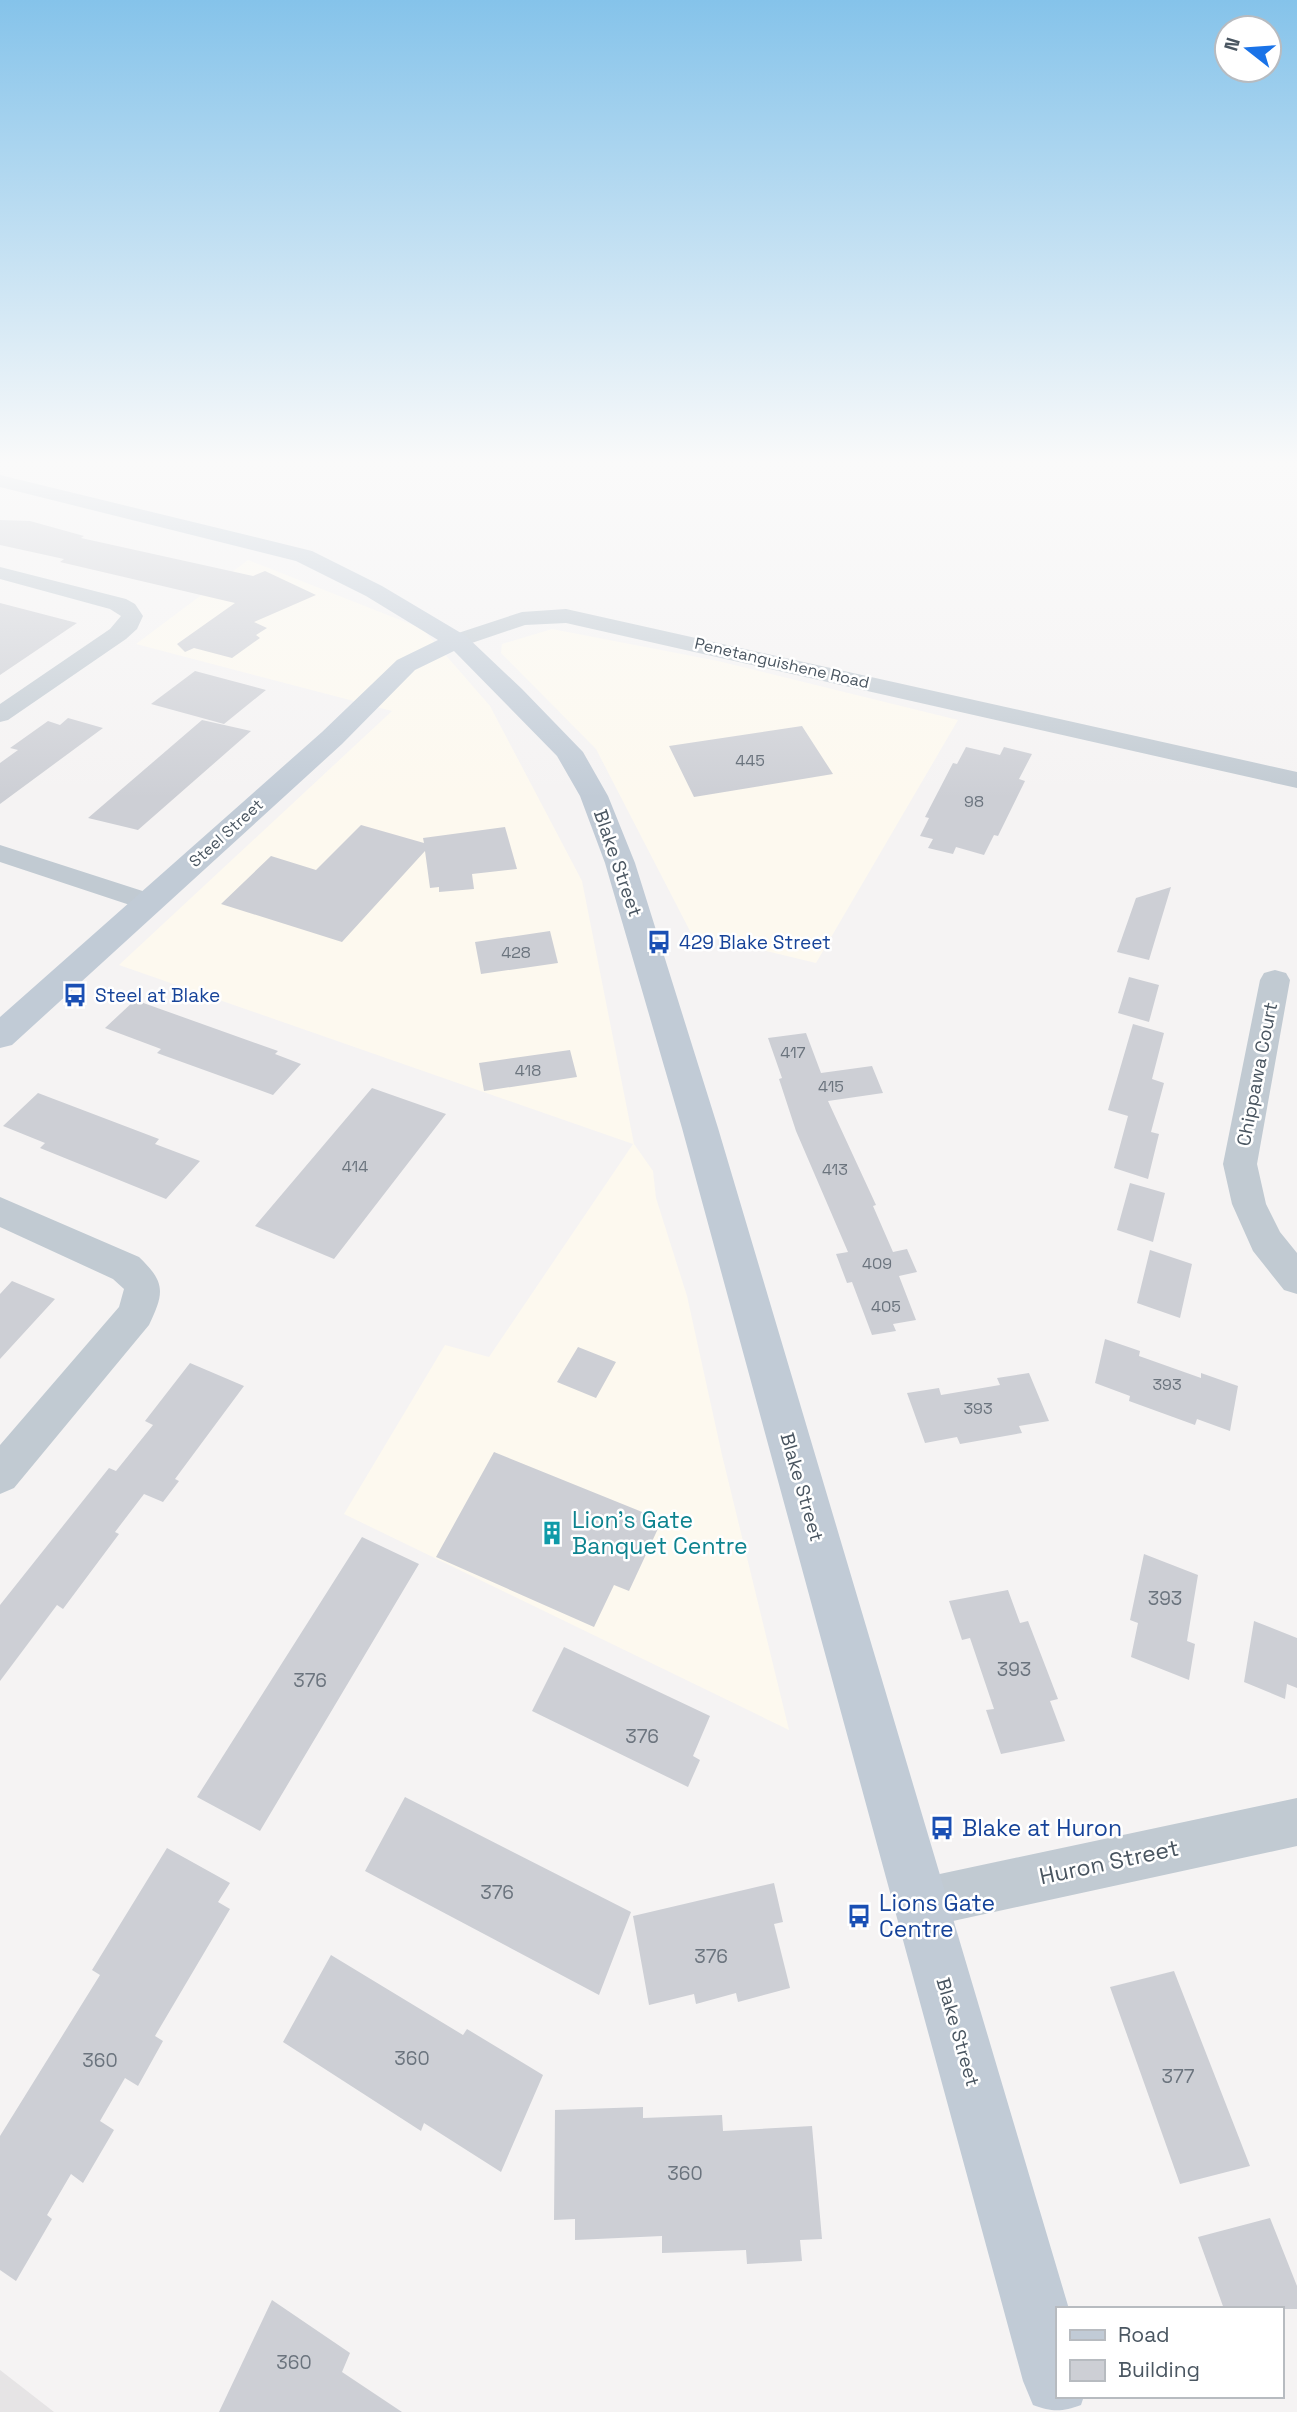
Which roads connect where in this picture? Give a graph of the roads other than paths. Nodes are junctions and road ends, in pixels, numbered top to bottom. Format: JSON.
{"nodes":[{"id":1,"x":2,"y":574,"type":"edge"},
{"id":2,"x":340,"y":574,"type":"edge"},
{"id":3,"x":457,"y":641,"type":"junction"},
{"id":4,"x":0,"y":715,"type":"edge"},
{"id":5,"x":1297,"y":780,"type":"edge"},
{"id":6,"x":0,"y":853,"type":"edge"},
{"id":7,"x":148,"y":902,"type":"junction"},
{"id":8,"x":1275,"y":980,"type":"dead end"},
{"id":9,"x":0,"y":1036,"type":"edge"},
{"id":10,"x":0,"y":1211,"type":"edge"},
{"id":11,"x":1297,"y":1279,"type":"edge"},
{"id":12,"x":0,"y":1475,"type":"edge"},
{"id":13,"x":1297,"y":1822,"type":"edge"},
{"id":14,"x":921,"y":1903,"type":"junction"},
{"id":15,"x":1056,"y":2377,"type":"edge"}],
"edges":[{"from":1,"to":4,"type":"street"},
{"from":2,"to":3,"type":"main road"},
{"from":3,"to":5,"type":"street","name":"Penetanguishene Road"},
{"from":3,"to":7,"type":"main road","name":"Steel Street"},
{"from":3,"to":14,"type":"main road","name":"Blake Street"},
{"from":6,"to":7,"type":"street"},
{"from":7,"to":9,"type":"main road","name":"Steel Street"},
{"from":8,"to":11,"type":"street","name":"Chippawa Court"},
{"from":10,"to":12,"type":"street"},
{"from":13,"to":14,"type":"street","name":"Huron Street"},
{"from":14,"to":15,"type":"main road","name":"Blake Street"}]}
